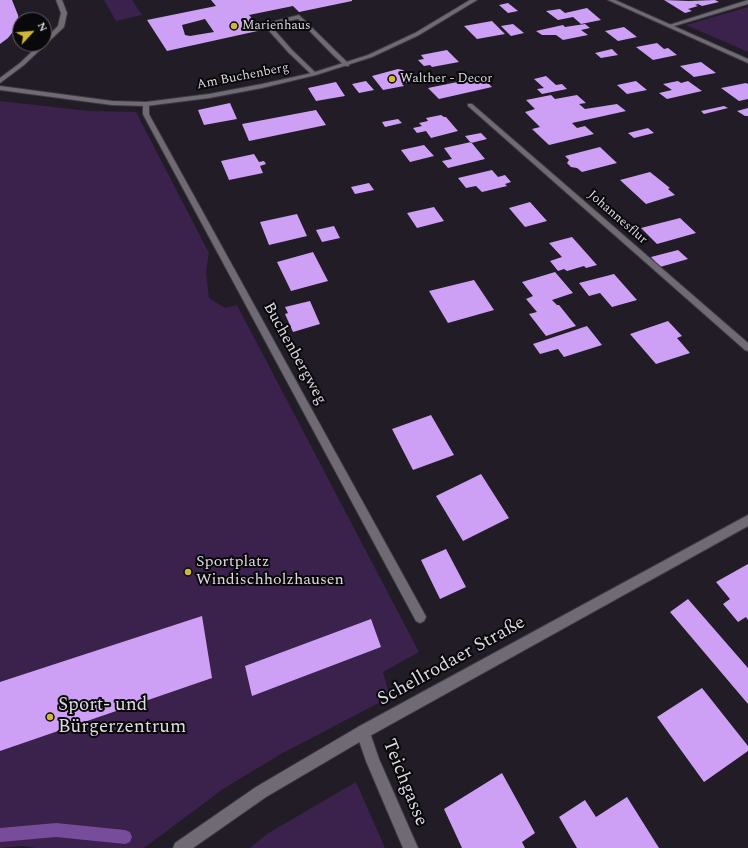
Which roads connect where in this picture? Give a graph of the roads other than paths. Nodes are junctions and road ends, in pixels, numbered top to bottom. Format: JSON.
{"nodes":[{"id":1,"x":59,"y":0,"type":"edge"},
{"id":2,"x":474,"y":0,"type":"edge"},
{"id":3,"x":611,"y":0,"type":"edge"},
{"id":4,"x":748,"y":2,"type":"edge"},
{"id":5,"x":669,"y":26,"type":"junction"},
{"id":6,"x":748,"y":61,"type":"edge"},
{"id":7,"x":347,"y":65,"type":"junction"},
{"id":8,"x":314,"y":74,"type":"junction"},
{"id":9,"x":0,"y":81,"type":"edge"},
{"id":10,"x":0,"y":88,"type":"edge"},
{"id":11,"x":146,"y":104,"type":"junction"},
{"id":12,"x":470,"y":105,"type":"dead end"},
{"id":13,"x":748,"y":348,"type":"edge"},
{"id":14,"x":748,"y":520,"type":"edge"},
{"id":15,"x":420,"y":617,"type":"dead end"},
{"id":16,"x":363,"y":732,"type":"junction"},
{"id":17,"x":180,"y":848,"type":"edge"},
{"id":18,"x":411,"y":848,"type":"edge"}],
"edges":[{"from":1,"to":9,"type":"street"},
{"from":2,"to":7,"type":"street","name":"Am Buchenberg"},
{"from":3,"to":5,"type":"street"},
{"from":4,"to":5,"type":"street"},
{"from":5,"to":6,"type":"street"},
{"from":7,"to":8,"type":"street","name":"Am Buchenberg"},
{"from":7,"to":8,"type":"street"},
{"from":8,"to":11,"type":"street","name":"Am Buchenberg"},
{"from":10,"to":11,"type":"street","name":"Am Buchenberg"},
{"from":11,"to":15,"type":"street","name":"Buchenbergweg"},
{"from":12,"to":13,"type":"street","name":"Johannesflur"},
{"from":14,"to":16,"type":"street","name":"Schellrodaer Straße"},
{"from":16,"to":17,"type":"street","name":"Schellrodaer Straße"},
{"from":16,"to":18,"type":"street","name":"Teichgasse"}]}
